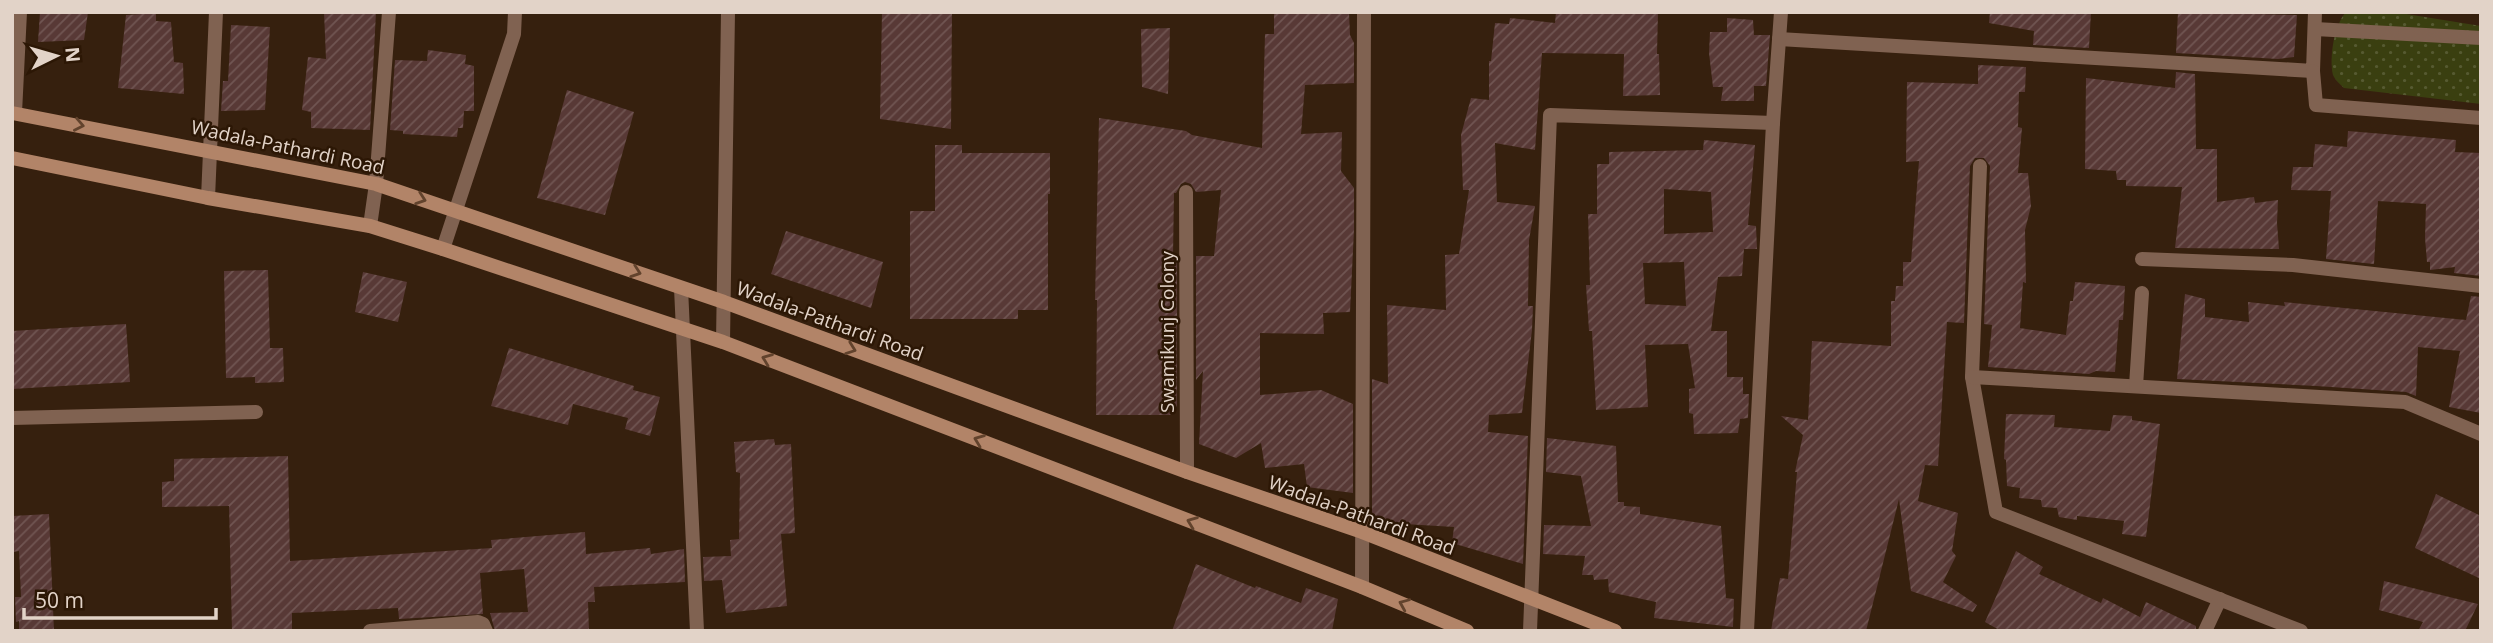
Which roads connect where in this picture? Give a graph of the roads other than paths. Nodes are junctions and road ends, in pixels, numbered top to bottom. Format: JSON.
{"nodes":[{"id":1,"x":20,"y":12,"type":"edge"},
{"id":2,"x":216,"y":12,"type":"edge"},
{"id":3,"x":388,"y":12,"type":"edge"},
{"id":4,"x":515,"y":12,"type":"edge"},
{"id":5,"x":728,"y":12,"type":"edge"},
{"id":6,"x":1364,"y":12,"type":"edge"},
{"id":7,"x":1781,"y":12,"type":"edge"},
{"id":8,"x":2315,"y":12,"type":"edge"},
{"id":9,"x":2315,"y":29,"type":"junction"},
{"id":10,"x":2481,"y":38,"type":"edge"},
{"id":11,"x":1779,"y":39,"type":"junction"},
{"id":12,"x":2313,"y":71,"type":"junction"},
{"id":13,"x":14,"y":113,"type":"edge"},
{"id":14,"x":2481,"y":118,"type":"edge"},
{"id":15,"x":1773,"y":123,"type":"junction"},
{"id":16,"x":211,"y":150,"type":"junction"},
{"id":17,"x":12,"y":158,"type":"edge"},
{"id":18,"x":1980,"y":166,"type":"dead end"},
{"id":19,"x":376,"y":184,"type":"junction"},
{"id":20,"x":1186,"y":192,"type":"dead end"},
{"id":21,"x":208,"y":198,"type":"junction"},
{"id":22,"x":455,"y":211,"type":"junction"},
{"id":23,"x":370,"y":226,"type":"junction"},
{"id":24,"x":443,"y":250,"type":"junction"},
{"id":25,"x":2142,"y":259,"type":"dead end"},
{"id":26,"x":2481,"y":286,"type":"edge"},
{"id":27,"x":681,"y":288,"type":"junction"},
{"id":28,"x":2142,"y":293,"type":"dead end"},
{"id":29,"x":723,"y":302,"type":"junction"},
{"id":30,"x":684,"y":328,"type":"junction"},
{"id":31,"x":723,"y":342,"type":"junction"},
{"id":32,"x":1972,"y":377,"type":"junction"},
{"id":33,"x":2136,"y":386,"type":"junction"},
{"id":34,"x":256,"y":412,"type":"dead end"},
{"id":35,"x":12,"y":418,"type":"edge"},
{"id":36,"x":2480,"y":432,"type":"edge"},
{"id":37,"x":1187,"y":472,"type":"junction"},
{"id":38,"x":1362,"y":532,"type":"junction"},
{"id":39,"x":1362,"y":587,"type":"junction"},
{"id":40,"x":2220,"y":599,"type":"junction"},
{"id":41,"x":1532,"y":600,"type":"junction"},
{"id":42,"x":370,"y":631,"type":"edge"},
{"id":43,"x":486,"y":631,"type":"edge"},
{"id":44,"x":697,"y":631,"type":"edge"},
{"id":45,"x":1467,"y":631,"type":"edge"},
{"id":46,"x":1530,"y":631,"type":"edge"},
{"id":47,"x":1615,"y":631,"type":"edge"},
{"id":48,"x":1747,"y":631,"type":"edge"},
{"id":49,"x":2205,"y":631,"type":"edge"},
{"id":50,"x":2301,"y":631,"type":"edge"}],
"edges":[{"from":1,"to":13,"type":"street"},
{"from":2,"to":16,"type":"street"},
{"from":3,"to":19,"type":"street"},
{"from":4,"to":22,"type":"street"},
{"from":5,"to":29,"type":"street"},
{"from":6,"to":38,"type":"street"},
{"from":7,"to":11,"type":"street"},
{"from":8,"to":9,"type":"street"},
{"from":9,"to":10,"type":"street"},
{"from":9,"to":12,"type":"street"},
{"from":11,"to":12,"type":"street"},
{"from":11,"to":15,"type":"street"},
{"from":12,"to":14,"type":"street"},
{"from":13,"to":16,"type":"main road","name":"Wadala-Pathardi Road","one_way":true},
{"from":15,"to":41,"type":"street"},
{"from":15,"to":48,"type":"street"},
{"from":16,"to":19,"type":"main road","name":"Wadala-Pathardi Road"},
{"from":16,"to":21,"type":"street"},
{"from":17,"to":21,"type":"main road"},
{"from":18,"to":32,"type":"street"},
{"from":19,"to":22,"type":"main road","name":"Wadala-Pathardi Road","one_way":true},
{"from":19,"to":23,"type":"street"},
{"from":20,"to":37,"type":"street","name":"Swamikunj Colony"},
{"from":21,"to":23,"type":"main road"},
{"from":22,"to":24,"type":"street"},
{"from":22,"to":27,"type":"main road","name":"Wadala-Pathardi Road","one_way":true},
{"from":23,"to":24,"type":"main road"},
{"from":24,"to":30,"type":"main road"},
{"from":25,"to":26,"type":"street"},
{"from":27,"to":29,"type":"main road","name":"Wadala-Pathardi Road"},
{"from":27,"to":30,"type":"street"},
{"from":28,"to":33,"type":"street"},
{"from":29,"to":31,"type":"street"},
{"from":29,"to":37,"type":"main road","name":"Wadala-Pathardi Road","one_way":true},
{"from":30,"to":31,"type":"main road"},
{"from":30,"to":44,"type":"street"},
{"from":39,"to":31,"type":"main road","one_way":true},
{"from":32,"to":33,"type":"street"},
{"from":32,"to":40,"type":"street"},
{"from":33,"to":36,"type":"street"},
{"from":34,"to":35,"type":"street"},
{"from":37,"to":38,"type":"main road","name":"Wadala-Pathardi Road"},
{"from":38,"to":39,"type":"street"},
{"from":38,"to":41,"type":"main road","name":"Wadala-Pathardi Road"},
{"from":45,"to":39,"type":"main road","one_way":true},
{"from":40,"to":49,"type":"street"},
{"from":40,"to":50,"type":"street"},
{"from":41,"to":46,"type":"street"},
{"from":41,"to":47,"type":"main road","name":"Wadala-Pathardi Road"},
{"from":42,"to":43,"type":"street"}]}
